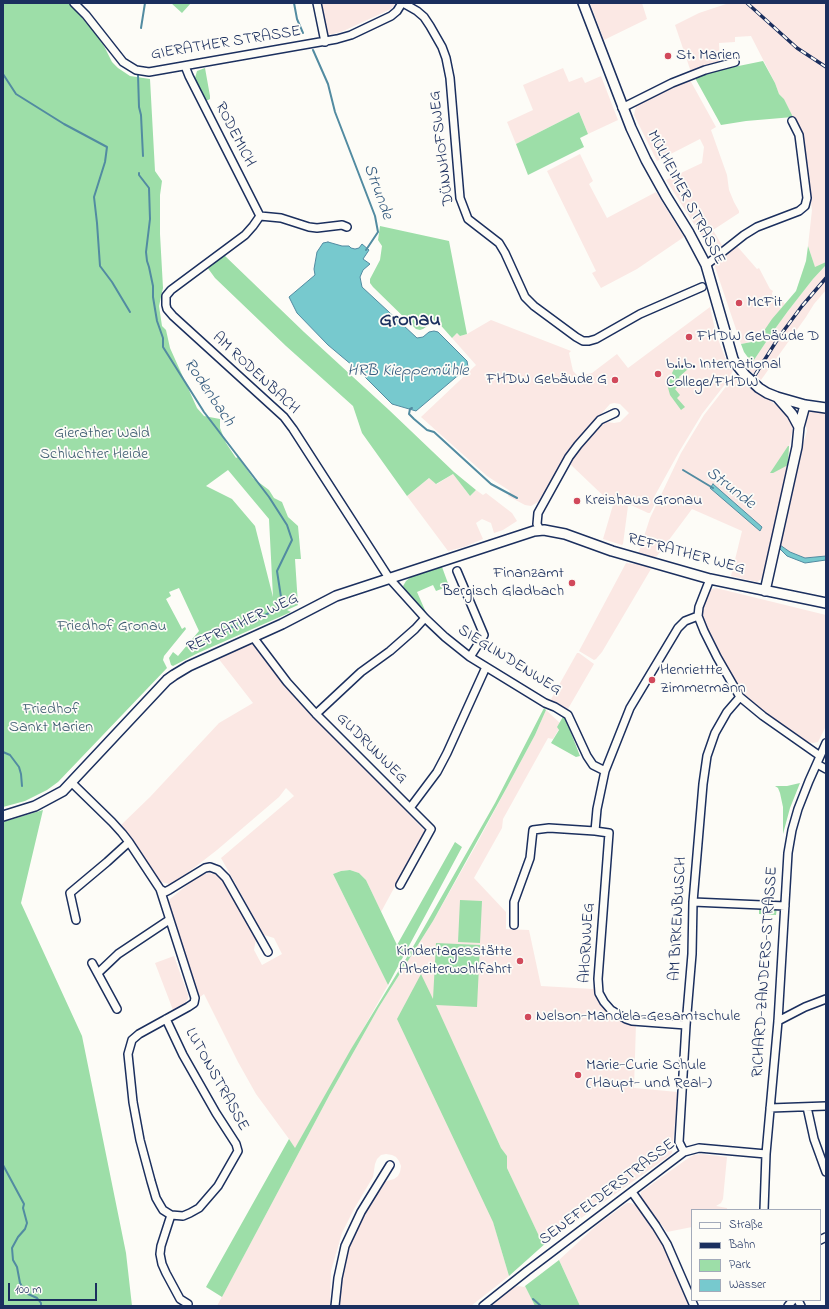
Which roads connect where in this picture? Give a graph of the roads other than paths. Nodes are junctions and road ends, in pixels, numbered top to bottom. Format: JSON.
{"nodes":[{"id":1,"x":74,"y":3,"type":"edge"},
{"id":2,"x":317,"y":3,"type":"edge"},
{"id":3,"x":402,"y":3,"type":"edge"},
{"id":4,"x":583,"y":3,"type":"edge"},
{"id":5,"x":325,"y":42,"type":"junction"},
{"id":6,"x":735,"y":62,"type":"dead end"},
{"id":7,"x":185,"y":66,"type":"junction"},
{"id":8,"x":622,"y":108,"type":"junction"},
{"id":9,"x":792,"y":121,"type":"dead end"},
{"id":10,"x":260,"y":216,"type":"junction"},
{"id":11,"x":347,"y":226,"type":"dead end"},
{"id":12,"x":706,"y":264,"type":"junction"},
{"id":13,"x":702,"y":287,"type":"dead end"},
{"id":14,"x":777,"y":397,"type":"junction"},
{"id":15,"x":805,"y":405,"type":"junction"},
{"id":16,"x":826,"y":408,"type":"edge"},
{"id":17,"x":615,"y":413,"type":"dead end"},
{"id":18,"x":799,"y":427,"type":"junction"},
{"id":19,"x":540,"y":530,"type":"junction"},
{"id":20,"x":457,"y":571,"type":"dead end"},
{"id":21,"x":389,"y":578,"type":"junction"},
{"id":22,"x":710,"y":579,"type":"junction"},
{"id":23,"x":765,"y":591,"type":"junction"},
{"id":24,"x":826,"y":603,"type":"edge"},
{"id":25,"x":698,"y":616,"type":"junction"},
{"id":26,"x":425,"y":618,"type":"junction"},
{"id":27,"x":253,"y":638,"type":"junction"},
{"id":28,"x":470,"y":657,"type":"junction"},
{"id":29,"x":486,"y":667,"type":"junction"},
{"id":30,"x":740,"y":696,"type":"junction"},
{"id":31,"x":316,"y":714,"type":"junction"},
{"id":32,"x":826,"y":743,"type":"edge"},
{"id":33,"x":820,"y":756,"type":"junction"},
{"id":34,"x":817,"y":764,"type":"junction"},
{"id":35,"x":826,"y":769,"type":"edge"},
{"id":36,"x":605,"y":771,"type":"junction"},
{"id":37,"x":71,"y":782,"type":"junction"},
{"id":38,"x":410,"y":808,"type":"junction"},
{"id":39,"x":3,"y":816,"type":"edge"},
{"id":40,"x":595,"y":831,"type":"junction"},
{"id":41,"x":129,"y":842,"type":"junction"},
{"id":42,"x":400,"y":885,"type":"dead end"},
{"id":43,"x":160,"y":889,"type":"junction"},
{"id":44,"x":693,"y":902,"type":"junction"},
{"id":45,"x":785,"y":906,"type":"junction"},
{"id":46,"x":76,"y":920,"type":"dead end"},
{"id":47,"x":169,"y":920,"type":"junction"},
{"id":48,"x":514,"y":925,"type":"dead end"},
{"id":49,"x":268,"y":952,"type":"dead end"},
{"id":50,"x":92,"y":963,"type":"dead end"},
{"id":51,"x":98,"y":973,"type":"junction"},
{"id":52,"x":826,"y":999,"type":"edge"},
{"id":53,"x":116,"y":1010,"type":"dead end"},
{"id":54,"x":166,"y":1019,"type":"junction"},
{"id":55,"x":778,"y":1021,"type":"junction"},
{"id":56,"x":686,"y":1025,"type":"junction"},
{"id":57,"x":826,"y":1106,"type":"edge"},
{"id":58,"x":807,"y":1107,"type":"junction"},
{"id":59,"x":770,"y":1108,"type":"junction"},
{"id":60,"x":684,"y":1152,"type":"junction"},
{"id":61,"x":766,"y":1154,"type":"junction"},
{"id":62,"x":390,"y":1165,"type":"dead end"},
{"id":63,"x":826,"y":1172,"type":"edge"},
{"id":64,"x":632,"y":1192,"type":"junction"},
{"id":65,"x":764,"y":1209,"type":"edge"},
{"id":66,"x":171,"y":1215,"type":"junction"},
{"id":67,"x":691,"y":1299,"type":"edge"},
{"id":68,"x":188,"y":1304,"type":"dead end"},
{"id":69,"x":335,"y":1306,"type":"edge"},
{"id":70,"x":483,"y":1306,"type":"edge"}],
"edges":[{"from":1,"to":7,"type":"street","name":"GIERATHER STRASSE"},
{"from":2,"to":5,"type":"street"},
{"from":3,"to":5,"type":"street","name":"GIERATHER STRASSE"},
{"from":3,"to":13,"type":"street","name":"DÜNNHOFSWEG"},
{"from":4,"to":8,"type":"main road","name":"MÜLHEIMER STRASSE"},
{"from":5,"to":7,"type":"street","name":"GIERATHER STRASSE"},
{"from":6,"to":8,"type":"street"},
{"from":7,"to":10,"type":"street","name":"RODEMICH"},
{"from":8,"to":12,"type":"main road","name":"MÜLHEIMER STRASSE"},
{"from":9,"to":12,"type":"street"},
{"from":10,"to":11,"type":"street"},
{"from":10,"to":21,"type":"street","name":"AM RODENBACH"},
{"from":12,"to":14,"type":"main road","name":"MÜLHEIMER STRASSE"},
{"from":14,"to":15,"type":"main road"},
{"from":14,"to":18,"type":"main road"},
{"from":15,"to":16,"type":"main road"},
{"from":15,"to":18,"type":"main road"},
{"from":17,"to":19,"type":"street"},
{"from":18,"to":23,"type":"main road"},
{"from":19,"to":21,"type":"main road","name":"REFRATHER WEG"},
{"from":19,"to":22,"type":"main road","name":"REFRATHER WEG"},
{"from":20,"to":28,"type":"street"},
{"from":21,"to":26,"type":"street","name":"SIEGLINDENWEG"},
{"from":21,"to":27,"type":"main road","name":"REFRATHER WEG"},
{"from":22,"to":23,"type":"main road","name":"REFRATHER WEG"},
{"from":22,"to":25,"type":"street"},
{"from":23,"to":24,"type":"main road","name":"REFRATHER WEG"},
{"from":25,"to":30,"type":"street"},
{"from":25,"to":36,"type":"street"},
{"from":26,"to":28,"type":"street","name":"SIEGLINDENWEG"},
{"from":26,"to":31,"type":"street"},
{"from":27,"to":31,"type":"street","name":"GUDRUNWEG"},
{"from":27,"to":37,"type":"main road","name":"REFRATHER WEG"},
{"from":28,"to":29,"type":"street","name":"SIEGLINDENWEG"},
{"from":29,"to":36,"type":"street","name":"SIEGLINDENWEG"},
{"from":29,"to":38,"type":"street"},
{"from":30,"to":33,"type":"street"},
{"from":30,"to":44,"type":"street","name":"AM BIRKENBUSCH"},
{"from":31,"to":38,"type":"street","name":"GUDRUNWEG"},
{"from":32,"to":33,"type":"street","name":"RICHARD-ZANDERS-STRASSE"},
{"from":33,"to":34,"type":"street","name":"RICHARD-ZANDERS-STRASSE"},
{"from":34,"to":35,"type":"street"},
{"from":34,"to":45,"type":"street","name":"RICHARD-ZANDERS-STRASSE"},
{"from":36,"to":40,"type":"street"},
{"from":37,"to":39,"type":"main road","name":"REFRATHER WEG"},
{"from":37,"to":41,"type":"street"},
{"from":38,"to":42,"type":"street","name":"GUDRUNWEG"},
{"from":40,"to":48,"type":"street","name":"AHORNWEG"},
{"from":40,"to":56,"type":"street","name":"AHORNWEG"},
{"from":41,"to":43,"type":"street"},
{"from":41,"to":46,"type":"street"},
{"from":43,"to":47,"type":"street"},
{"from":43,"to":49,"type":"street"},
{"from":44,"to":45,"type":"street"},
{"from":44,"to":56,"type":"street","name":"AM BIRKENBUSCH"},
{"from":45,"to":55,"type":"street","name":"RICHARD-ZANDERS-STRASSE"},
{"from":47,"to":51,"type":"street"},
{"from":47,"to":54,"type":"street"},
{"from":50,"to":51,"type":"street"},
{"from":51,"to":53,"type":"street"},
{"from":52,"to":55,"type":"street"},
{"from":54,"to":66,"type":"street"},
{"from":54,"to":66,"type":"street","name":"LUTONSTRASSE"},
{"from":55,"to":59,"type":"street","name":"RICHARD-ZANDERS-STRASSE"},
{"from":56,"to":60,"type":"street","name":"AM BIRKENBUSCH"},
{"from":57,"to":58,"type":"street"},
{"from":58,"to":59,"type":"street"},
{"from":58,"to":63,"type":"street"},
{"from":59,"to":61,"type":"street","name":"RICHARD-ZANDERS-STRASSE"},
{"from":60,"to":61,"type":"street","name":"SENEFELDERSTRASSE"},
{"from":60,"to":64,"type":"street","name":"SENEFELDERSTRASSE"},
{"from":61,"to":65,"type":"street","name":"RICHARD-ZANDERS-STRASSE"},
{"from":62,"to":69,"type":"street"},
{"from":64,"to":67,"type":"street"},
{"from":64,"to":70,"type":"street","name":"SENEFELDERSTRASSE"},
{"from":66,"to":68,"type":"street"}]}
